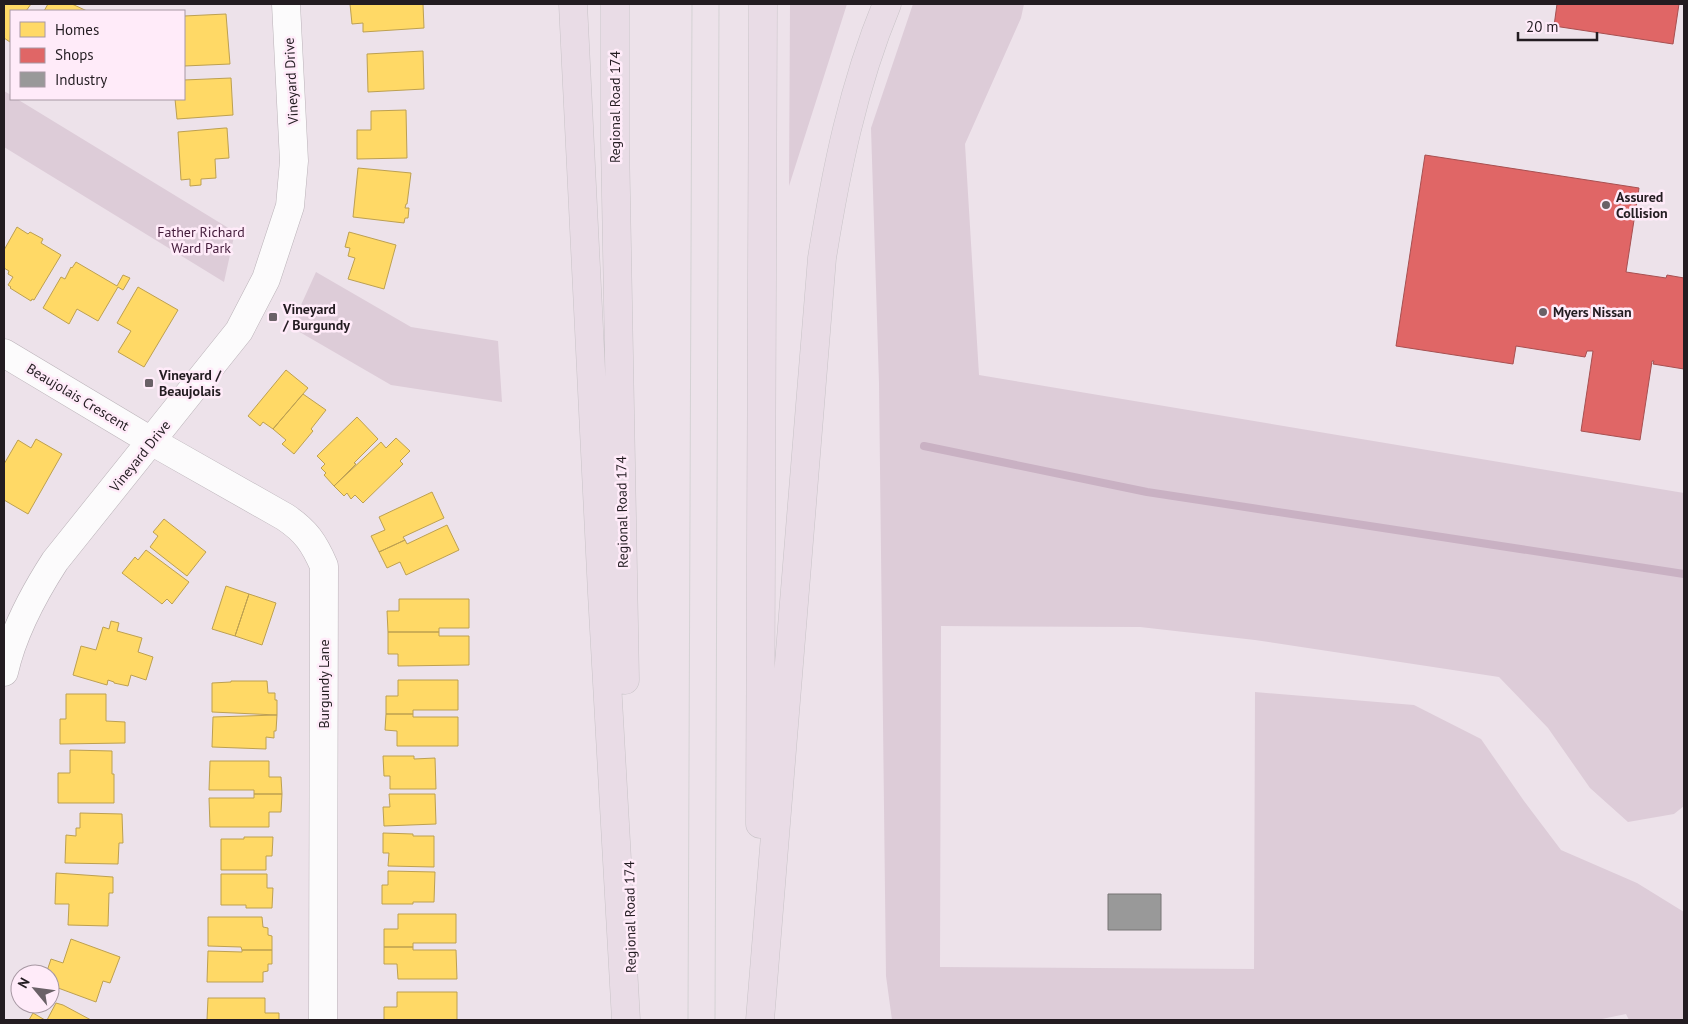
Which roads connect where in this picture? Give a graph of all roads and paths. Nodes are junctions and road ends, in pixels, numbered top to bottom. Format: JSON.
{"nodes":[{"id":1,"x":286,"y":4,"type":"edge"},
{"id":2,"x":573,"y":4,"type":"edge"},
{"id":3,"x":615,"y":4,"type":"edge"},
{"id":4,"x":763,"y":4,"type":"edge"},
{"id":5,"x":887,"y":4,"type":"edge"},
{"id":6,"x":4,"y":353,"type":"edge"},
{"id":7,"x":151,"y":441,"type":"junction"},
{"id":8,"x":4,"y":672,"type":"edge"},
{"id":9,"x":323,"y":1020,"type":"edge"},
{"id":10,"x":626,"y":1020,"type":"edge"},
{"id":11,"x":632,"y":1020,"type":"edge"},
{"id":12,"x":760,"y":1020,"type":"edge"}],
"edges":[{"from":1,"to":7,"type":"street","name":"Vineyard Drive"},
{"from":2,"to":10,"type":"highway"},
{"from":3,"to":11,"type":"highway","name":"Regional Road 174"},
{"from":4,"to":12,"type":"highway"},
{"from":5,"to":12,"type":"highway"},
{"from":6,"to":7,"type":"street","name":"Beaujolais Crescent"},
{"from":7,"to":8,"type":"street","name":"Vineyard Drive"},
{"from":7,"to":9,"type":"street","name":"Burgundy Lane"}]}
